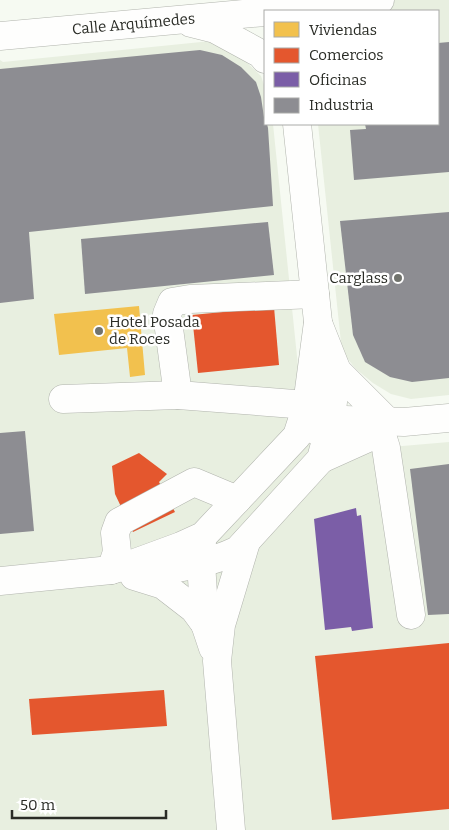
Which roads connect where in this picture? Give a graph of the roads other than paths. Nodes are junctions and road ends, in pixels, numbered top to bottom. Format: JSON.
{"nodes":[{"id":1,"x":380,"y":0,"type":"edge"},
{"id":2,"x":386,"y":0,"type":"edge"},
{"id":3,"x":286,"y":10,"type":"edge"},
{"id":4,"x":370,"y":10,"type":"edge"},
{"id":5,"x":264,"y":12,"type":"edge"},
{"id":6,"x":174,"y":19,"type":"junction"},
{"id":7,"x":0,"y":36,"type":"edge"},
{"id":8,"x":264,"y":58,"type":"edge"},
{"id":9,"x":297,"y":125,"type":"edge"},
{"id":10,"x":315,"y":294,"type":"junction"},
{"id":11,"x":318,"y":322,"type":"junction"},
{"id":12,"x":314,"y":352,"type":"junction"},
{"id":13,"x":337,"y":371,"type":"junction"},
{"id":14,"x":178,"y":395,"type":"junction"},
{"id":15,"x":63,"y":399,"type":"dead end"},
{"id":16,"x":307,"y":405,"type":"junction"},
{"id":17,"x":449,"y":418,"type":"edge"},
{"id":18,"x":330,"y":425,"type":"junction"},
{"id":19,"x":390,"y":425,"type":"junction"},
{"id":20,"x":297,"y":436,"type":"junction"},
{"id":21,"x":321,"y":459,"type":"junction"},
{"id":22,"x":237,"y":500,"type":"junction"},
{"id":23,"x":246,"y":542,"type":"junction"},
{"id":24,"x":195,"y":548,"type":"junction"},
{"id":25,"x":121,"y":572,"type":"junction"},
{"id":26,"x":0,"y":581,"type":"edge"},
{"id":27,"x":411,"y":615,"type":"dead end"},
{"id":28,"x":213,"y":624,"type":"junction"},
{"id":29,"x":230,"y":830,"type":"edge"}],
"edges":[{"from":1,"to":3,"type":"street","name":"Calle Arquímedes"},
{"from":2,"to":4,"type":"street"},
{"from":5,"to":6,"type":"street","name":"Calle Arquímedes"},
{"from":6,"to":7,"type":"street","name":"Calle Arquímedes"},
{"from":6,"to":8,"type":"street"},
{"from":9,"to":10,"type":"street"},
{"from":10,"to":11,"type":"street"},
{"from":10,"to":14,"type":"street"},
{"from":11,"to":12,"type":"street"},
{"from":11,"to":13,"type":"street"},
{"from":12,"to":16,"type":"street"},
{"from":12,"to":18,"type":"street"},
{"from":13,"to":18,"type":"street"},
{"from":13,"to":19,"type":"street"},
{"from":14,"to":15,"type":"street"},
{"from":14,"to":16,"type":"street"},
{"from":16,"to":20,"type":"street"},
{"from":17,"to":19,"type":"street"},
{"from":18,"to":19,"type":"street"},
{"from":18,"to":20,"type":"street"},
{"from":18,"to":21,"type":"street"},
{"from":19,"to":21,"type":"street"},
{"from":19,"to":27,"type":"street"},
{"from":20,"to":22,"type":"street"},
{"from":21,"to":23,"type":"street"},
{"from":22,"to":24,"type":"street"},
{"from":22,"to":25,"type":"street"},
{"from":23,"to":24,"type":"street"},
{"from":23,"to":28,"type":"street"},
{"from":24,"to":25,"type":"street"},
{"from":24,"to":28,"type":"street"},
{"from":25,"to":26,"type":"street"},
{"from":25,"to":28,"type":"street"},
{"from":28,"to":29,"type":"street"}]}
